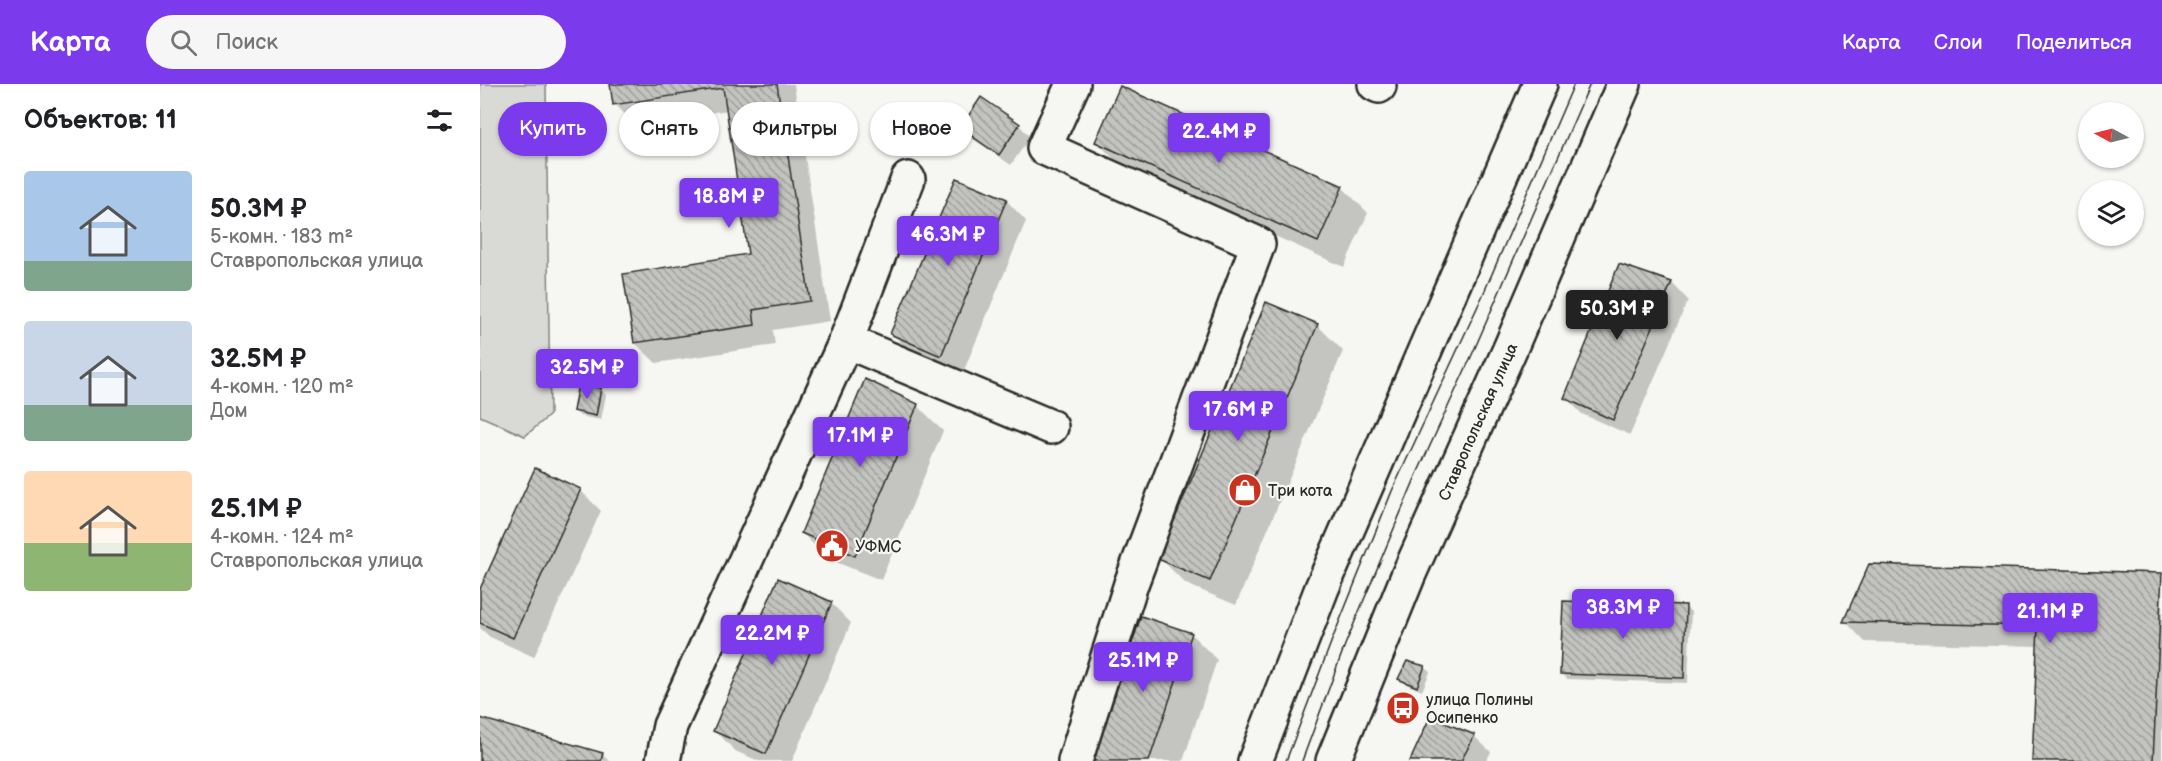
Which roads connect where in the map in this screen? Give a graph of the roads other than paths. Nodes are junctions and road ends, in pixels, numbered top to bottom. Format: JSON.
{"nodes":[{"id":1,"x":1073,"y":84,"type":"edge"},
{"id":2,"x":1540,"y":84,"type":"edge"},
{"id":3,"x":1624,"y":84,"type":"edge"},
{"id":4,"x":908,"y":179,"type":"dead end"},
{"id":5,"x":846,"y":341,"type":"junction"},
{"id":6,"x":1051,"y":427,"type":"dead end"},
{"id":7,"x":663,"y":761,"type":"edge"},
{"id":8,"x":1074,"y":761,"type":"edge"},
{"id":9,"x":1255,"y":761,"type":"edge"},
{"id":10,"x":1333,"y":761,"type":"edge"}],
"edges":[{"from":1,"to":8,"type":"main road"},
{"from":2,"to":9,"type":"main road"},
{"from":3,"to":10,"type":"main road","name":"Ставропольская улица"},
{"from":4,"to":5,"type":"main road"},
{"from":5,"to":6,"type":"main road"},
{"from":5,"to":7,"type":"main road"}]}
